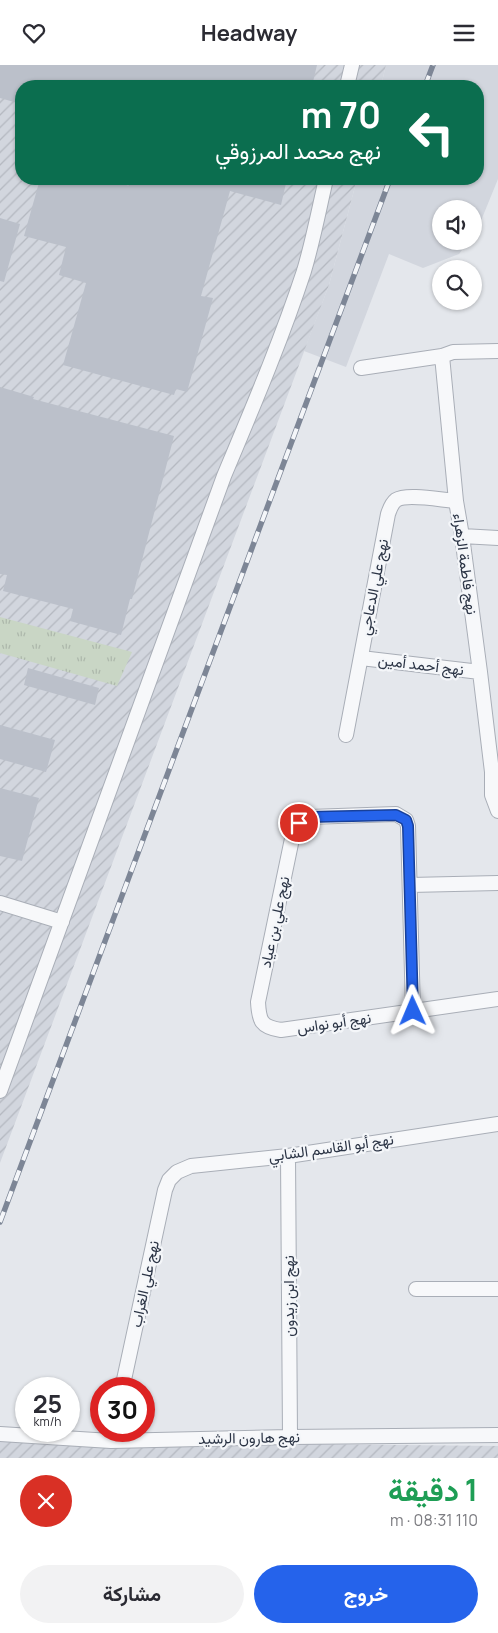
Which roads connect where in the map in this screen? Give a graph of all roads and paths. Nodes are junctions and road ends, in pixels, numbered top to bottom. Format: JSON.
{"nodes":[{"id":1,"x":352,"y":65,"type":"edge"},
{"id":2,"x":349,"y":80,"type":"edge"},
{"id":3,"x":325,"y":185,"type":"edge"},
{"id":4,"x":498,"y":351,"type":"edge"},
{"id":5,"x":442,"y":356,"type":"junction"},
{"id":6,"x":361,"y":367,"type":"dead end"},
{"id":7,"x":456,"y":501,"type":"junction"},
{"id":8,"x":462,"y":537,"type":"junction"},
{"id":9,"x":498,"y":538,"type":"edge"},
{"id":10,"x":361,"y":658,"type":"junction"},
{"id":11,"x":480,"y":672,"type":"junction"},
{"id":12,"x":346,"y":735,"type":"dead end"},
{"id":13,"x":495,"y":775,"type":"edge"},
{"id":14,"x":498,"y":811,"type":"edge"},
{"id":15,"x":498,"y":883,"type":"edge"},
{"id":16,"x":410,"y":885,"type":"junction"},
{"id":17,"x":0,"y":903,"type":"edge"},
{"id":18,"x":62,"y":922,"type":"junction"},
{"id":19,"x":498,"y":999,"type":"edge"},
{"id":20,"x":413,"y":1011,"type":"junction"},
{"id":21,"x":262,"y":1022,"type":"joint"},
{"id":22,"x":0,"y":1091,"type":"edge"},
{"id":23,"x":498,"y":1124,"type":"edge"},
{"id":24,"x":288,"y":1156,"type":"junction"},
{"id":25,"x":169,"y":1180,"type":"joint"},
{"id":26,"x":416,"y":1289,"type":"dead end"},
{"id":27,"x":498,"y":1289,"type":"edge"},
{"id":28,"x":125,"y":1377,"type":"edge"},
{"id":29,"x":0,"y":1434,"type":"edge"},
{"id":30,"x":498,"y":1435,"type":"edge"},
{"id":31,"x":90,"y":1436,"type":"edge"},
{"id":32,"x":155,"y":1436,"type":"edge"},
{"id":33,"x":290,"y":1437,"type":"junction"}],
"edges":[{"from":1,"to":2,"type":"street"},
{"from":3,"to":18,"type":"street"},
{"from":4,"to":5,"type":"street"},
{"from":5,"to":6,"type":"street"},
{"from":5,"to":7,"type":"street","name":"نهج فاطمة الزهراء"},
{"from":7,"to":8,"type":"street","name":"نهج فاطمة الزهراء"},
{"from":7,"to":10,"type":"street","name":"نهج علي الدعاجي"},
{"from":8,"to":9,"type":"street"},
{"from":8,"to":11,"type":"street","name":"نهج فاطمة الزهراء"},
{"from":10,"to":11,"type":"street","name":"نهج أحمد أمين"},
{"from":10,"to":12,"type":"street","name":"نهج علي الدعاجي"},
{"from":11,"to":13,"type":"street","name":"نهج فاطمة الزهراء"},
{"from":13,"to":14,"type":"street","name":"نهج فاطمة الزهراء"},
{"from":15,"to":16,"type":"street"},
{"from":16,"to":20,"type":"street"},
{"from":16,"to":21,"type":"street","name":"نهج علي بن عياد"},
{"from":17,"to":18,"type":"street"},
{"from":18,"to":22,"type":"street"},
{"from":19,"to":20,"type":"street","name":"نهج أبو نواس"},
{"from":20,"to":21,"type":"street","name":"نهج أبو نواس"},
{"from":23,"to":24,"type":"street","name":"نهج أبو القاسم الشابي"},
{"from":24,"to":25,"type":"street","name":"نهج أبو القاسم الشابي"},
{"from":24,"to":33,"type":"street","name":"نهج ابن زيدون"},
{"from":25,"to":28,"type":"street","name":"نهج علي الغراب"},
{"from":26,"to":27,"type":"street"},
{"from":29,"to":31,"type":"street","name":"نهج هارون الرشيد"},
{"from":30,"to":33,"type":"street","name":"نهج هارون الرشيد"},
{"from":32,"to":33,"type":"street","name":"نهج هارون الرشيد"}]}
